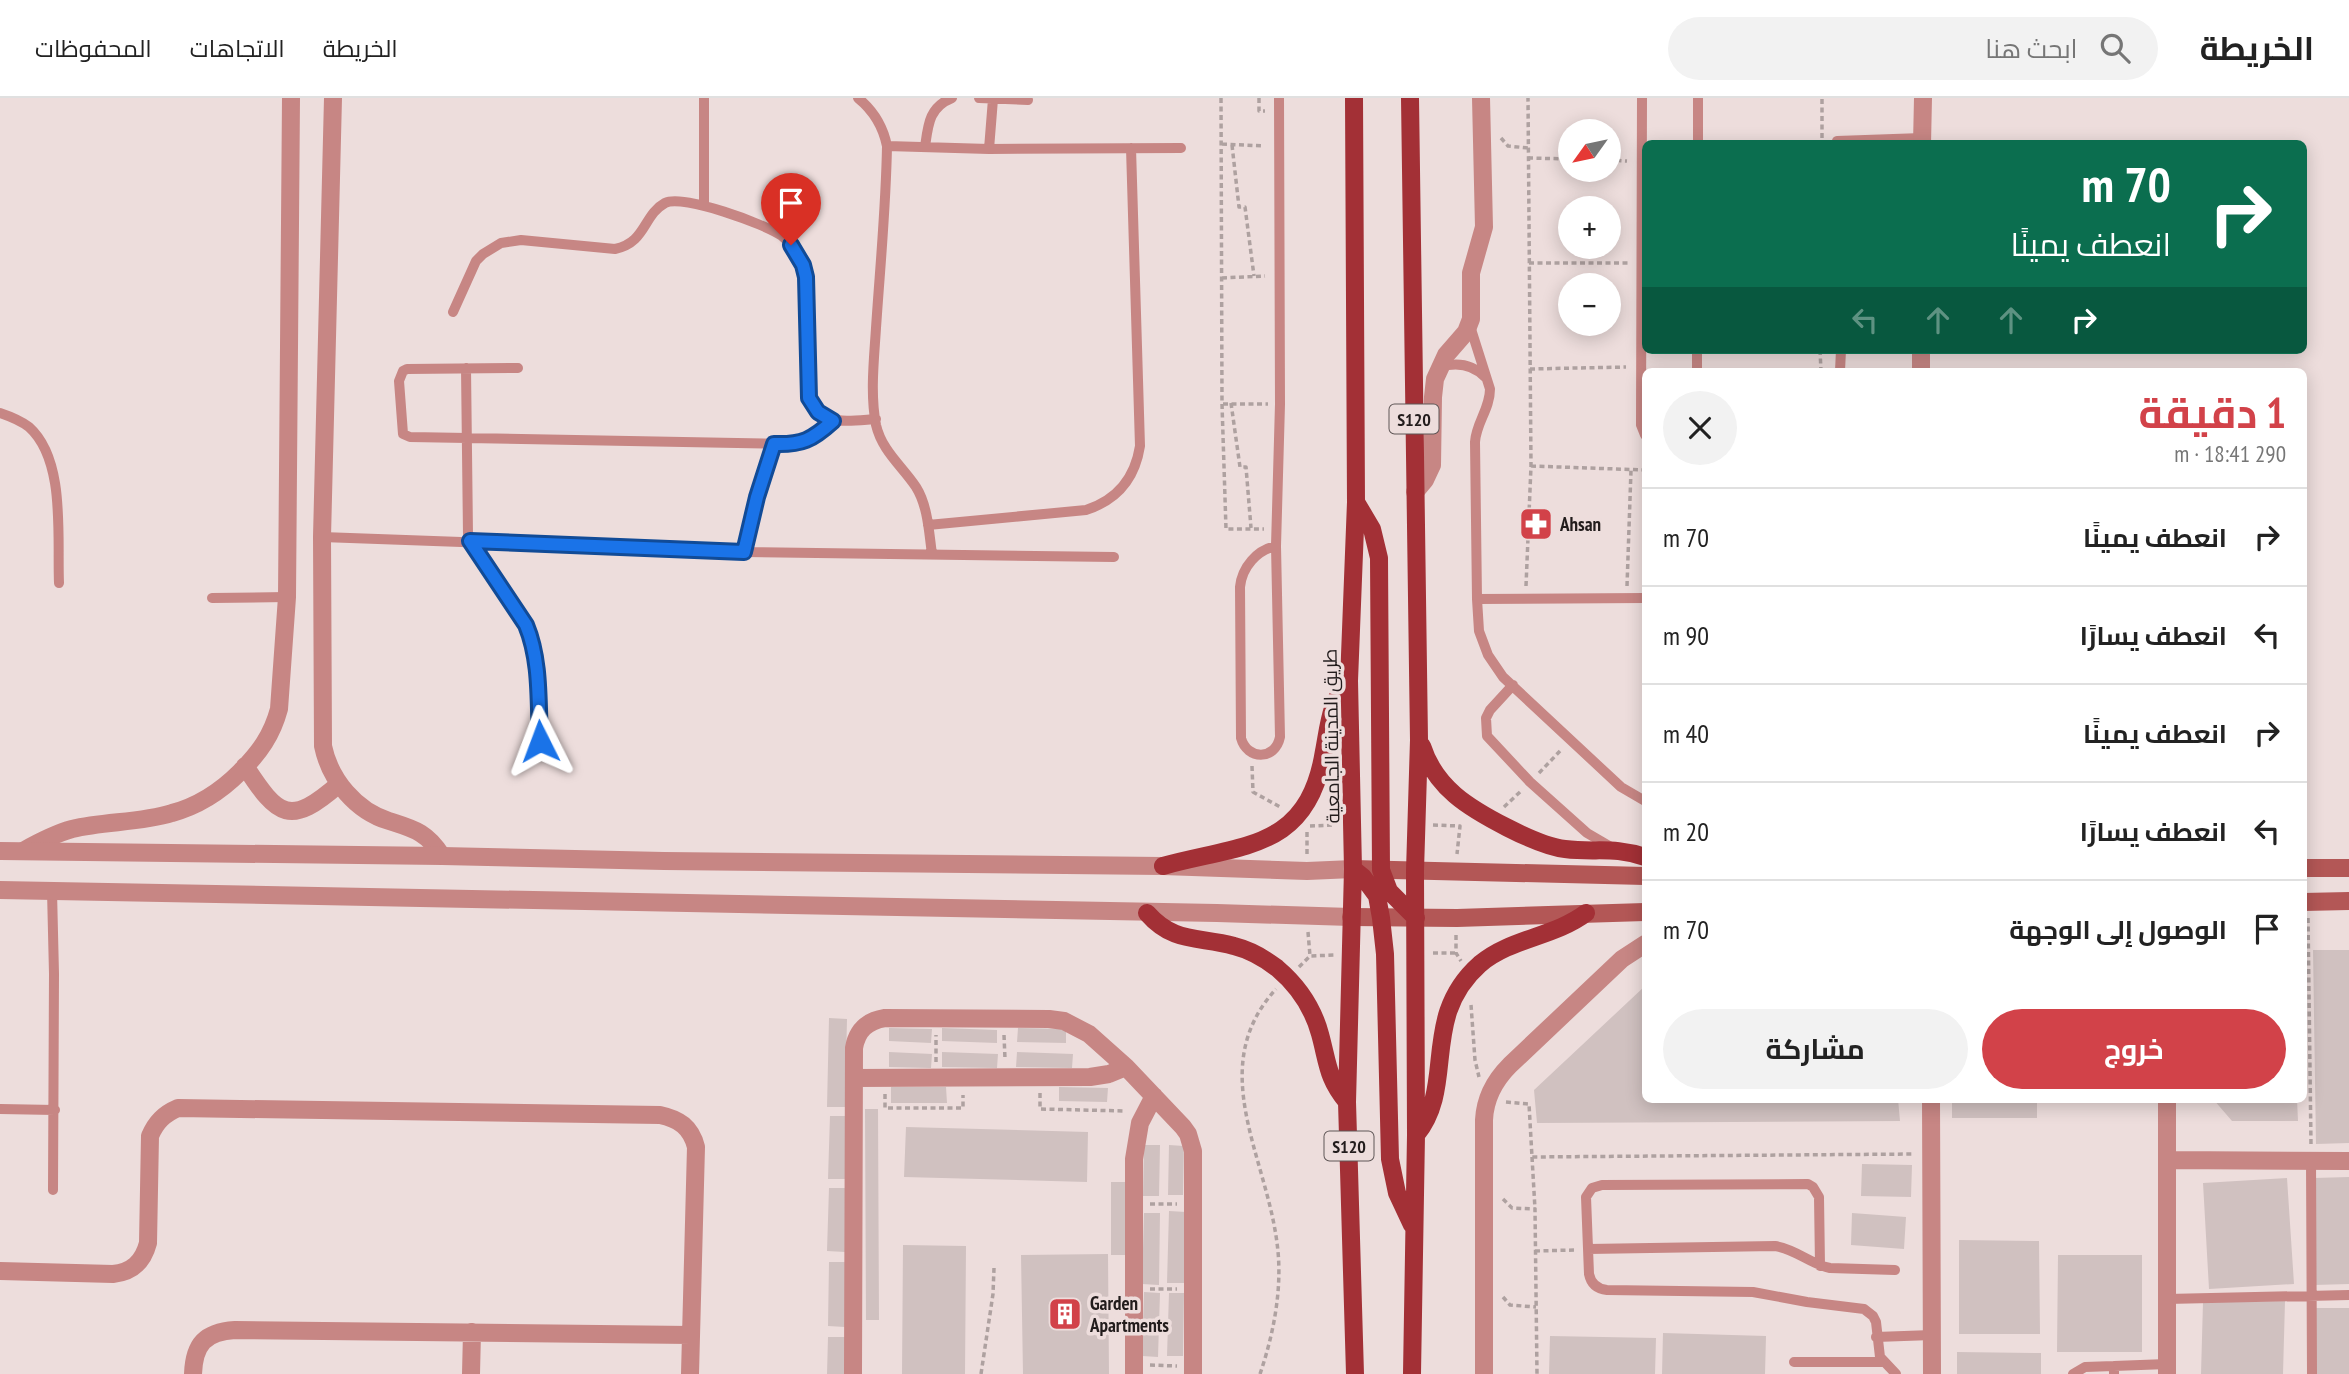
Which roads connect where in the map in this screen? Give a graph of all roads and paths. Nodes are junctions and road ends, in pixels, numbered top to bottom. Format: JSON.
{"nodes":[{"id":1,"x":291,"y":98,"type":"edge"},
{"id":2,"x":333,"y":98,"type":"edge"},
{"id":3,"x":704,"y":98,"type":"edge"},
{"id":4,"x":858,"y":98,"type":"edge"},
{"id":5,"x":951,"y":98,"type":"edge"},
{"id":6,"x":979,"y":98,"type":"edge"},
{"id":7,"x":1221,"y":98,"type":"edge"},
{"id":8,"x":1279,"y":98,"type":"edge"},
{"id":9,"x":1354,"y":98,"type":"edge"},
{"id":10,"x":1410,"y":98,"type":"edge"},
{"id":11,"x":1481,"y":98,"type":"edge"},
{"id":12,"x":1528,"y":98,"type":"edge"},
{"id":13,"x":1642,"y":98,"type":"edge"},
{"id":14,"x":1698,"y":98,"type":"edge"},
{"id":15,"x":1822,"y":98,"type":"edge"},
{"id":16,"x":1923,"y":98,"type":"edge"},
{"id":17,"x":993,"y":99,"type":"edge"},
{"id":18,"x":1028,"y":100,"type":"dead end"},
{"id":19,"x":1698,"y":140,"type":"edge"},
{"id":20,"x":1822,"y":140,"type":"edge"},
{"id":21,"x":1922,"y":140,"type":"edge"},
{"id":22,"x":1222,"y":145,"type":"junction"},
{"id":23,"x":1232,"y":145,"type":"junction"},
{"id":24,"x":887,"y":146,"type":"junction"},
{"id":25,"x":1482,"y":146,"type":"junction"},
{"id":26,"x":925,"y":147,"type":"junction"},
{"id":27,"x":1280,"y":147,"type":"junction"},
{"id":28,"x":1131,"y":148,"type":"junction"},
{"id":29,"x":1181,"y":148,"type":"dead end"},
{"id":30,"x":1528,"y":148,"type":"junction"},
{"id":31,"x":989,"y":149,"type":"junction"},
{"id":32,"x":1528,"y":158,"type":"junction"},
{"id":33,"x":1558,"y":159,"type":"edge"},
{"id":34,"x":704,"y":206,"type":"junction"},
{"id":35,"x":1529,"y":263,"type":"junction"},
{"id":36,"x":1642,"y":263,"type":"junction"},
{"id":37,"x":1254,"y":276,"type":"junction"},
{"id":38,"x":1280,"y":276,"type":"junction"},
{"id":39,"x":1222,"y":278,"type":"junction"},
{"id":40,"x":453,"y":312,"type":"dead end"},
{"id":41,"x":1470,"y":326,"type":"junction"},
{"id":42,"x":1440,"y":367,"type":"junction"},
{"id":43,"x":1642,"y":367,"type":"junction"},
{"id":44,"x":466,"y":368,"type":"junction"},
{"id":45,"x":518,"y":368,"type":"dead end"},
{"id":46,"x":1530,"y":369,"type":"junction"},
{"id":47,"x":1487,"y":380,"type":"junction"},
{"id":48,"x":1222,"y":404,"type":"junction"},
{"id":49,"x":1231,"y":404,"type":"junction"},
{"id":50,"x":1280,"y":404,"type":"junction"},
{"id":51,"x":0,"y":413,"type":"edge"},
{"id":52,"x":876,"y":419,"type":"junction"},
{"id":53,"x":833,"y":421,"type":"junction"},
{"id":54,"x":1642,"y":428,"type":"edge"},
{"id":55,"x":468,"y":438,"type":"junction"},
{"id":56,"x":774,"y":444,"type":"junction"},
{"id":57,"x":1531,"y":466,"type":"junction"},
{"id":58,"x":1632,"y":470,"type":"junction"},
{"id":59,"x":1642,"y":470,"type":"edge"},
{"id":60,"x":1415,"y":492,"type":"junction"},
{"id":61,"x":1356,"y":502,"type":"junction"},
{"id":62,"x":928,"y":525,"type":"junction"},
{"id":63,"x":1251,"y":528,"type":"junction"},
{"id":64,"x":1277,"y":529,"type":"junction"},
{"id":65,"x":322,"y":537,"type":"junction"},
{"id":66,"x":470,"y":541,"type":"junction"},
{"id":67,"x":1276,"y":546,"type":"junction"},
{"id":68,"x":744,"y":552,"type":"junction"},
{"id":69,"x":932,"y":554,"type":"junction"},
{"id":70,"x":1114,"y":556,"type":"dead end"},
{"id":71,"x":59,"y":583,"type":"dead end"},
{"id":72,"x":287,"y":597,"type":"junction"},
{"id":73,"x":212,"y":598,"type":"dead end"},
{"id":74,"x":1627,"y":598,"type":"junction"},
{"id":75,"x":1642,"y":598,"type":"edge"},
{"id":76,"x":1477,"y":599,"type":"junction"},
{"id":77,"x":1525,"y":599,"type":"junction"},
{"id":78,"x":1349,"y":681,"type":"junction"},
{"id":79,"x":1513,"y":685,"type":"junction"},
{"id":80,"x":1419,"y":740,"type":"junction"},
{"id":81,"x":540,"y":741,"type":"dead end"},
{"id":82,"x":1251,"y":753,"type":"junction"},
{"id":83,"x":245,"y":766,"type":"junction"},
{"id":84,"x":339,"y":784,"type":"junction"},
{"id":85,"x":1642,"y":799,"type":"edge"},
{"id":86,"x":1307,"y":826,"type":"dead end"},
{"id":87,"x":1282,"y":830,"type":"junction"},
{"id":88,"x":1617,"y":850,"type":"junction"},
{"id":89,"x":0,"y":851,"type":"edge"},
{"id":90,"x":23,"y":851,"type":"junction"},
{"id":91,"x":442,"y":856,"type":"junction"},
{"id":92,"x":1642,"y":856,"type":"edge"},
{"id":93,"x":1163,"y":866,"type":"junction"},
{"id":94,"x":2349,"y":868,"type":"edge"},
{"id":95,"x":1353,"y":869,"type":"junction"},
{"id":96,"x":2307,"y":869,"type":"edge"},
{"id":97,"x":1381,"y":870,"type":"junction"},
{"id":98,"x":1415,"y":871,"type":"junction"},
{"id":99,"x":1642,"y":876,"type":"edge"},
{"id":100,"x":0,"y":890,"type":"edge"},
{"id":101,"x":52,"y":891,"type":"junction"},
{"id":102,"x":2349,"y":901,"type":"edge"},
{"id":103,"x":2307,"y":902,"type":"edge"},
{"id":104,"x":1642,"y":912,"type":"edge"},
{"id":105,"x":1147,"y":913,"type":"junction"},
{"id":106,"x":1586,"y":913,"type":"junction"},
{"id":107,"x":1351,"y":917,"type":"junction"},
{"id":108,"x":1381,"y":918,"type":"junction"},
{"id":109,"x":1416,"y":918,"type":"junction"},
{"id":110,"x":1642,"y":946,"type":"edge"},
{"id":111,"x":1456,"y":953,"type":"dead end"},
{"id":112,"x":2307,"y":954,"type":"edge"},
{"id":113,"x":1469,"y":975,"type":"junction"},
{"id":114,"x":1287,"y":978,"type":"junction"},
{"id":115,"x":936,"y":1019,"type":"junction"},
{"id":116,"x":1004,"y":1019,"type":"junction"},
{"id":117,"x":1126,"y":1067,"type":"junction"},
{"id":118,"x":936,"y":1077,"type":"junction"},
{"id":119,"x":1004,"y":1077,"type":"junction"},
{"id":120,"x":1040,"y":1077,"type":"junction"},
{"id":121,"x":854,"y":1078,"type":"junction"},
{"id":122,"x":885,"y":1078,"type":"junction"},
{"id":123,"x":963,"y":1078,"type":"junction"},
{"id":124,"x":1487,"y":1100,"type":"junction"},
{"id":125,"x":1347,"y":1102,"type":"junction"},
{"id":126,"x":1931,"y":1103,"type":"edge"},
{"id":127,"x":2167,"y":1103,"type":"edge"},
{"id":128,"x":1150,"y":1104,"type":"junction"},
{"id":129,"x":0,"y":1109,"type":"edge"},
{"id":130,"x":55,"y":1110,"type":"junction"},
{"id":131,"x":1416,"y":1135,"type":"junction"},
{"id":132,"x":1931,"y":1154,"type":"junction"},
{"id":133,"x":1532,"y":1157,"type":"junction"},
{"id":134,"x":2167,"y":1160,"type":"junction"},
{"id":135,"x":2311,"y":1161,"type":"junction"},
{"id":136,"x":2349,"y":1161,"type":"edge"},
{"id":137,"x":53,"y":1190,"type":"dead end"},
{"id":138,"x":1193,"y":1203,"type":"junction"},
{"id":139,"x":1134,"y":1205,"type":"junction"},
{"id":140,"x":1484,"y":1208,"type":"junction"},
{"id":141,"x":1535,"y":1209,"type":"junction"},
{"id":142,"x":1413,"y":1226,"type":"junction"},
{"id":143,"x":1588,"y":1250,"type":"junction"},
{"id":144,"x":1535,"y":1251,"type":"junction"},
{"id":145,"x":1820,"y":1266,"type":"junction"},
{"id":146,"x":993,"y":1268,"type":"dead end"},
{"id":147,"x":1895,"y":1270,"type":"dead end"},
{"id":148,"x":0,"y":1271,"type":"edge"},
{"id":149,"x":1193,"y":1288,"type":"junction"},
{"id":150,"x":1134,"y":1289,"type":"junction"},
{"id":151,"x":2349,"y":1295,"type":"edge"},
{"id":152,"x":2312,"y":1296,"type":"junction"},
{"id":153,"x":2167,"y":1300,"type":"junction"},
{"id":154,"x":1484,"y":1307,"type":"junction"},
{"id":155,"x":1536,"y":1307,"type":"junction"},
{"id":156,"x":472,"y":1332,"type":"junction"},
{"id":157,"x":691,"y":1335,"type":"junction"},
{"id":158,"x":1932,"y":1335,"type":"junction"},
{"id":159,"x":1876,"y":1337,"type":"junction"},
{"id":160,"x":1794,"y":1362,"type":"dead end"},
{"id":161,"x":1883,"y":1362,"type":"junction"},
{"id":162,"x":1134,"y":1369,"type":"edge"},
{"id":163,"x":2167,"y":1369,"type":"edge"},
{"id":164,"x":1193,"y":1370,"type":"edge"},
{"id":165,"x":2114,"y":1370,"type":"edge"},
{"id":166,"x":193,"y":1374,"type":"edge"},
{"id":167,"x":471,"y":1374,"type":"edge"},
{"id":168,"x":691,"y":1374,"type":"edge"},
{"id":169,"x":853,"y":1374,"type":"edge"},
{"id":170,"x":981,"y":1374,"type":"edge"},
{"id":171,"x":1260,"y":1374,"type":"edge"},
{"id":172,"x":1355,"y":1374,"type":"edge"},
{"id":173,"x":1412,"y":1374,"type":"edge"},
{"id":174,"x":1484,"y":1374,"type":"edge"},
{"id":175,"x":1537,"y":1374,"type":"edge"},
{"id":176,"x":1896,"y":1374,"type":"edge"},
{"id":177,"x":1932,"y":1374,"type":"edge"},
{"id":178,"x":2073,"y":1374,"type":"edge"},
{"id":179,"x":2312,"y":1374,"type":"edge"}],
"edges":[{"from":1,"to":72,"type":"street"},
{"from":2,"to":65,"type":"street"},
{"from":3,"to":34,"type":"lane"},
{"from":4,"to":24,"type":"lane"},
{"from":5,"to":26,"type":"lane"},
{"from":6,"to":17,"type":"lane"},
{"from":7,"to":22,"type":"path"},
{"from":8,"to":27,"type":"lane"},
{"from":9,"to":61,"type":"main road","name":"طريق المدينة الجامعية","number":"S120"},
{"from":10,"to":60,"type":"main road","number":"S120"},
{"from":11,"to":25,"type":"street"},
{"from":12,"to":30,"type":"path"},
{"from":13,"to":36,"type":"lane"},
{"from":14,"to":19,"type":"lane"},
{"from":15,"to":20,"type":"path"},
{"from":16,"to":21,"type":"street"},
{"from":17,"to":18,"type":"lane"},
{"from":17,"to":31,"type":"lane"},
{"from":22,"to":23,"type":"path"},
{"from":22,"to":39,"type":"path"},
{"from":23,"to":27,"type":"path"},
{"from":23,"to":37,"type":"path"},
{"from":24,"to":26,"type":"lane"},
{"from":24,"to":52,"type":"lane"},
{"from":25,"to":30,"type":"path"},
{"from":25,"to":41,"type":"street"},
{"from":26,"to":31,"type":"lane"},
{"from":27,"to":38,"type":"lane"},
{"from":28,"to":29,"type":"lane"},
{"from":28,"to":31,"type":"lane"},
{"from":28,"to":62,"type":"lane"},
{"from":30,"to":32,"type":"path"},
{"from":32,"to":33,"type":"path"},
{"from":32,"to":35,"type":"path"},
{"from":34,"to":40,"type":"lane"},
{"from":34,"to":53,"type":"lane"},
{"from":35,"to":36,"type":"path"},
{"from":35,"to":46,"type":"path"},
{"from":36,"to":43,"type":"lane"},
{"from":37,"to":38,"type":"path"},
{"from":37,"to":39,"type":"path"},
{"from":38,"to":50,"type":"lane"},
{"from":39,"to":48,"type":"path"},
{"from":41,"to":42,"type":"street"},
{"from":41,"to":47,"type":"lane"},
{"from":42,"to":47,"type":"lane"},
{"from":42,"to":60,"type":"street"},
{"from":43,"to":46,"type":"path"},
{"from":43,"to":54,"type":"lane"},
{"from":44,"to":45,"type":"lane"},
{"from":44,"to":55,"type":"lane"},
{"from":44,"to":55,"type":"lane"},
{"from":46,"to":57,"type":"path"},
{"from":47,"to":76,"type":"lane"},
{"from":48,"to":49,"type":"path"},
{"from":48,"to":63,"type":"path"},
{"from":49,"to":50,"type":"path"},
{"from":49,"to":63,"type":"path"},
{"from":50,"to":64,"type":"lane"},
{"from":51,"to":71,"type":"lane"},
{"from":52,"to":53,"type":"lane"},
{"from":52,"to":62,"type":"lane"},
{"from":53,"to":56,"type":"lane"},
{"from":55,"to":56,"type":"lane"},
{"from":55,"to":66,"type":"lane"},
{"from":56,"to":68,"type":"lane"},
{"from":57,"to":58,"type":"path"},
{"from":57,"to":77,"type":"path"},
{"from":58,"to":59,"type":"path"},
{"from":58,"to":74,"type":"path"},
{"from":60,"to":80,"type":"main road","number":"S120"},
{"from":61,"to":78,"type":"main road","name":"طريق المدينة الجامعية","number":"S120"},
{"from":61,"to":97,"type":"main road"},
{"from":62,"to":69,"type":"lane"},
{"from":63,"to":64,"type":"path"},
{"from":64,"to":67,"type":"lane"},
{"from":65,"to":66,"type":"lane"},
{"from":65,"to":84,"type":"street"},
{"from":66,"to":68,"type":"lane"},
{"from":66,"to":81,"type":"lane"},
{"from":67,"to":82,"type":"lane"},
{"from":67,"to":82,"type":"lane"},
{"from":68,"to":69,"type":"lane"},
{"from":69,"to":70,"type":"lane"},
{"from":72,"to":73,"type":"lane"},
{"from":72,"to":83,"type":"street"},
{"from":74,"to":75,"type":"lane"},
{"from":74,"to":77,"type":"lane"},
{"from":76,"to":77,"type":"lane"},
{"from":76,"to":79,"type":"lane"},
{"from":78,"to":87,"type":"main road"},
{"from":78,"to":95,"type":"main road","name":"طريق المدينة الجامعية","number":"S120"},
{"from":79,"to":85,"type":"lane"},
{"from":79,"to":88,"type":"lane"},
{"from":80,"to":88,"type":"main road"},
{"from":80,"to":98,"type":"main road"},
{"from":82,"to":87,"type":"path"},
{"from":83,"to":84,"type":"street"},
{"from":83,"to":90,"type":"street"},
{"from":84,"to":91,"type":"street"},
{"from":86,"to":87,"type":"path"},
{"from":87,"to":93,"type":"main road"},
{"from":88,"to":92,"type":"main road"},
{"from":89,"to":90,"type":"street"},
{"from":90,"to":91,"type":"street"},
{"from":91,"to":93,"type":"street"},
{"from":93,"to":95,"type":"street"},
{"from":94,"to":96,"type":"main road"},
{"from":95,"to":97,"type":"main road"},
{"from":95,"to":107,"type":"main road","name":"طريق المدينة الجامعية","number":"S120"},
{"from":95,"to":108,"type":"main road"},
{"from":97,"to":98,"type":"main road"},
{"from":97,"to":109,"type":"main road"},
{"from":98,"to":99,"type":"main road"},
{"from":98,"to":109,"type":"main road"},
{"from":100,"to":101,"type":"street"},
{"from":101,"to":105,"type":"street"},
{"from":101,"to":130,"type":"lane"},
{"from":102,"to":103,"type":"main road"},
{"from":104,"to":106,"type":"main road"},
{"from":105,"to":107,"type":"street"},
{"from":105,"to":114,"type":"main road"},
{"from":106,"to":109,"type":"main road"},
{"from":106,"to":113,"type":"main road"},
{"from":107,"to":108,"type":"main road"},
{"from":107,"to":125,"type":"main road","name":"طريق المدينة الجامعية","number":"S120"},
{"from":108,"to":109,"type":"main road"},
{"from":108,"to":142,"type":"main road"},
{"from":109,"to":131,"type":"main road"},
{"from":110,"to":124,"type":"street"},
{"from":111,"to":113,"type":"path"},
{"from":112,"to":135,"type":"path"},
{"from":113,"to":124,"type":"path"},
{"from":113,"to":131,"type":"main road"},
{"from":114,"to":125,"type":"main road"},
{"from":114,"to":171,"type":"path"},
{"from":115,"to":116,"type":"street"},
{"from":115,"to":118,"type":"path"},
{"from":115,"to":121,"type":"street"},
{"from":116,"to":117,"type":"street"},
{"from":116,"to":119,"type":"path"},
{"from":117,"to":120,"type":"street"},
{"from":117,"to":128,"type":"street"},
{"from":118,"to":122,"type":"street"},
{"from":118,"to":123,"type":"street"},
{"from":119,"to":120,"type":"street"},
{"from":119,"to":123,"type":"street"},
{"from":120,"to":128,"type":"path"},
{"from":121,"to":122,"type":"street"},
{"from":121,"to":169,"type":"street"},
{"from":122,"to":123,"type":"path"},
{"from":124,"to":133,"type":"path"},
{"from":124,"to":140,"type":"street"},
{"from":125,"to":172,"type":"main road","name":"طريق المدينة الجامعية","number":"S120"},
{"from":126,"to":132,"type":"street"},
{"from":127,"to":134,"type":"street"},
{"from":128,"to":138,"type":"street"},
{"from":128,"to":139,"type":"street"},
{"from":129,"to":130,"type":"lane"},
{"from":130,"to":137,"type":"lane"},
{"from":131,"to":142,"type":"main road"},
{"from":132,"to":133,"type":"path"},
{"from":132,"to":158,"type":"street"},
{"from":133,"to":141,"type":"path"},
{"from":134,"to":135,"type":"street"},
{"from":134,"to":153,"type":"street"},
{"from":135,"to":136,"type":"street"},
{"from":135,"to":152,"type":"lane"},
{"from":138,"to":139,"type":"path"},
{"from":138,"to":149,"type":"street"},
{"from":139,"to":150,"type":"street"},
{"from":140,"to":141,"type":"path"},
{"from":140,"to":154,"type":"street"},
{"from":141,"to":144,"type":"path"},
{"from":142,"to":173,"type":"main road"},
{"from":143,"to":144,"type":"path"},
{"from":143,"to":145,"type":"lane"},
{"from":143,"to":145,"type":"lane"},
{"from":143,"to":159,"type":"lane"},
{"from":144,"to":155,"type":"path"},
{"from":145,"to":147,"type":"lane"},
{"from":146,"to":170,"type":"path"},
{"from":148,"to":157,"type":"street"},
{"from":149,"to":150,"type":"path"},
{"from":149,"to":164,"type":"street"},
{"from":150,"to":162,"type":"street"},
{"from":151,"to":152,"type":"lane"},
{"from":152,"to":153,"type":"lane"},
{"from":152,"to":179,"type":"lane"},
{"from":153,"to":163,"type":"street"},
{"from":154,"to":155,"type":"path"},
{"from":154,"to":174,"type":"street"},
{"from":155,"to":175,"type":"path"},
{"from":156,"to":157,"type":"street"},
{"from":156,"to":166,"type":"street"},
{"from":156,"to":167,"type":"street"},
{"from":157,"to":168,"type":"street"},
{"from":158,"to":159,"type":"lane"},
{"from":158,"to":177,"type":"street"},
{"from":159,"to":161,"type":"lane"},
{"from":160,"to":161,"type":"lane"},
{"from":161,"to":176,"type":"lane"},
{"from":162,"to":164,"type":"path"},
{"from":163,"to":165,"type":"lane"},
{"from":165,"to":178,"type":"lane"}]}
